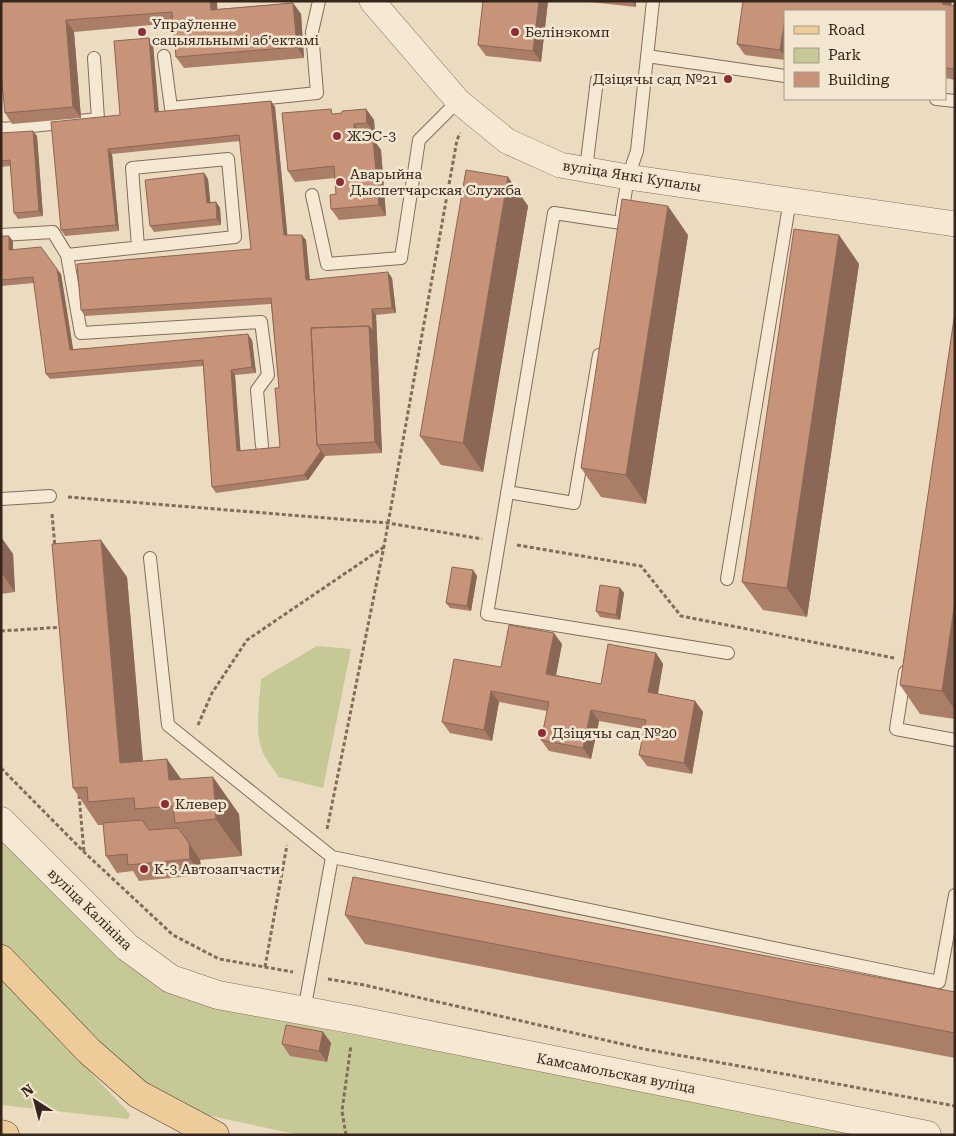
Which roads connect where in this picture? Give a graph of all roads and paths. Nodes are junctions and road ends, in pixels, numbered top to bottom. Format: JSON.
{"nodes":[{"id":1,"x":320,"y":1,"type":"edge"},
{"id":2,"x":372,"y":1,"type":"edge"},
{"id":3,"x":653,"y":1,"type":"edge"},
{"id":4,"x":164,"y":56,"type":"dead end"},
{"id":5,"x":647,"y":56,"type":"junction"},
{"id":6,"x":94,"y":58,"type":"dead end"},
{"id":7,"x":784,"y":76,"type":"edge"},
{"id":8,"x":597,"y":80,"type":"dead end"},
{"id":9,"x":942,"y":100,"type":"edge"},
{"id":10,"x":955,"y":102,"type":"edge"},
{"id":11,"x":464,"y":106,"type":"junction"},
{"id":12,"x":1,"y":128,"type":"edge"},
{"id":13,"x":586,"y":169,"type":"junction"},
{"id":14,"x":628,"y":176,"type":"junction"},
{"id":15,"x":312,"y":195,"type":"dead end"},
{"id":16,"x":790,"y":200,"type":"junction"},
{"id":17,"x":955,"y":224,"type":"edge"},
{"id":18,"x":1,"y":235,"type":"edge"},
{"id":19,"x":138,"y":247,"type":"junction"},
{"id":20,"x":67,"y":255,"type":"junction"},
{"id":21,"x":601,"y":343,"type":"edge"},
{"id":22,"x":262,"y":446,"type":"dead end"},
{"id":23,"x":507,"y":492,"type":"junction"},
{"id":24,"x":50,"y":496,"type":"joint"},
{"id":25,"x":1,"y":499,"type":"edge"},
{"id":26,"x":384,"y":546,"type":"junction"},
{"id":27,"x":56,"y":552,"type":"edge"},
{"id":28,"x":150,"y":558,"type":"dead end"},
{"id":29,"x":727,"y":579,"type":"dead end"},
{"id":30,"x":63,"y":618,"type":"edge"},
{"id":31,"x":1,"y":631,"type":"edge"},
{"id":32,"x":728,"y":653,"type":"dead end"},
{"id":33,"x":907,"y":661,"type":"edge"},
{"id":34,"x":955,"y":740,"type":"edge"},
{"id":35,"x":190,"y":743,"type":"junction"},
{"id":36,"x":1,"y":768,"type":"edge"},
{"id":37,"x":79,"y":793,"type":"edge"},
{"id":38,"x":1,"y":821,"type":"edge"},
{"id":39,"x":290,"y":822,"type":"junction"},
{"id":40,"x":84,"y":852,"type":"junction"},
{"id":41,"x":328,"y":853,"type":"junction"},
{"id":42,"x":955,"y":895,"type":"edge"},
{"id":43,"x":1,"y":959,"type":"edge"},
{"id":44,"x":265,"y":967,"type":"junction"},
{"id":45,"x":311,"y":976,"type":"junction"},
{"id":46,"x":304,"y":1011,"type":"junction"},
{"id":47,"x":354,"y":1020,"type":"junction"},
{"id":48,"x":955,"y":1106,"type":"edge"},
{"id":49,"x":1,"y":1134,"type":"edge"},
{"id":50,"x":5,"y":1135,"type":"edge"},
{"id":51,"x":215,"y":1135,"type":"edge"},
{"id":52,"x":346,"y":1135,"type":"edge"},
{"id":53,"x":927,"y":1135,"type":"edge"}],
"edges":[{"from":1,"to":4,"type":"lane"},
{"from":2,"to":11,"type":"street","name":"вуліца Янкі Купалы"},
{"from":3,"to":5,"type":"lane"},
{"from":5,"to":7,"type":"lane"},
{"from":5,"to":14,"type":"lane"},
{"from":6,"to":12,"type":"lane"},
{"from":8,"to":13,"type":"lane"},
{"from":9,"to":10,"type":"lane"},
{"from":11,"to":13,"type":"street","name":"вуліца Янкі Купалы"},
{"from":11,"to":15,"type":"lane"},
{"from":11,"to":26,"type":"path"},
{"from":13,"to":14,"type":"street","name":"вуліца Янкі Купалы"},
{"from":14,"to":16,"type":"street","name":"вуліца Янкі Купалы"},
{"from":14,"to":23,"type":"lane"},
{"from":16,"to":17,"type":"street","name":"вуліца Янкі Купалы"},
{"from":16,"to":29,"type":"lane"},
{"from":18,"to":20,"type":"lane"},
{"from":19,"to":19,"type":"lane"},
{"from":19,"to":20,"type":"lane"},
{"from":20,"to":22,"type":"lane"},
{"from":21,"to":23,"type":"lane"},
{"from":23,"to":32,"type":"lane"},
{"from":24,"to":25,"type":"lane"},
{"from":24,"to":27,"type":"path"},
{"from":26,"to":35,"type":"path"},
{"from":26,"to":41,"type":"path"},
{"from":28,"to":35,"type":"lane"},
{"from":30,"to":31,"type":"path"},
{"from":33,"to":34,"type":"lane"},
{"from":35,"to":39,"type":"lane"},
{"from":36,"to":40,"type":"path"},
{"from":37,"to":40,"type":"path"},
{"from":38,"to":46,"type":"street","name":"вуліца Калініна"},
{"from":39,"to":41,"type":"lane"},
{"from":39,"to":44,"type":"path"},
{"from":40,"to":44,"type":"path"},
{"from":41,"to":42,"type":"lane"},
{"from":41,"to":45,"type":"lane"},
{"from":43,"to":51,"type":"main road"},
{"from":44,"to":45,"type":"path"},
{"from":45,"to":46,"type":"lane"},
{"from":45,"to":48,"type":"path"},
{"from":46,"to":47,"type":"street","name":"Камсамольская вуліца"},
{"from":47,"to":52,"type":"path"},
{"from":47,"to":53,"type":"street","name":"Камсамольская вуліца"},
{"from":49,"to":50,"type":"main road"}]}
